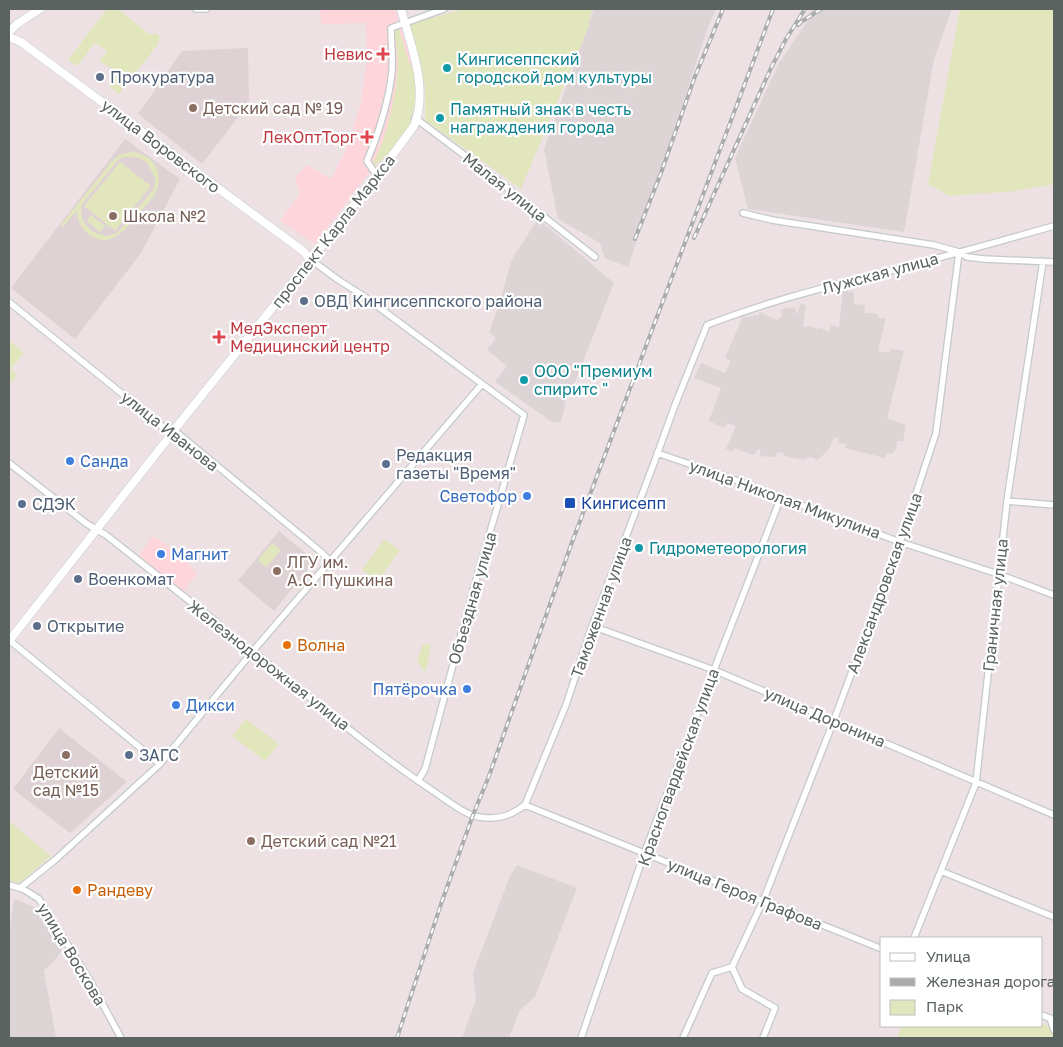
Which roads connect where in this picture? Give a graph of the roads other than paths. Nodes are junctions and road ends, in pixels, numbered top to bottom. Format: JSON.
{"nodes":[{"id":1,"x":34,"y":9,"type":"edge"},
{"id":2,"x":40,"y":9,"type":"edge"},
{"id":3,"x":196,"y":9,"type":"edge"},
{"id":4,"x":206,"y":9,"type":"edge"},
{"id":5,"x":400,"y":9,"type":"edge"},
{"id":6,"x":444,"y":9,"type":"edge"},
{"id":7,"x":404,"y":23,"type":"junction"},
{"id":8,"x":9,"y":30,"type":"edge"},
{"id":9,"x":415,"y":118,"type":"junction"},
{"id":10,"x":376,"y":174,"type":"junction"},
{"id":11,"x":743,"y":213,"type":"dead end"},
{"id":12,"x":1054,"y":226,"type":"edge"},
{"id":13,"x":959,"y":252,"type":"junction"},
{"id":14,"x":595,"y":257,"type":"dead end"},
{"id":15,"x":309,"y":258,"type":"junction"},
{"id":16,"x":1043,"y":261,"type":"junction"},
{"id":17,"x":1054,"y":262,"type":"edge"},
{"id":18,"x":9,"y":302,"type":"edge"},
{"id":19,"x":707,"y":325,"type":"joint"},
{"id":20,"x":482,"y":384,"type":"junction"},
{"id":21,"x":172,"y":430,"type":"junction"},
{"id":22,"x":657,"y":453,"type":"junction"},
{"id":23,"x":9,"y":463,"type":"edge"},
{"id":24,"x":781,"y":498,"type":"junction"},
{"id":25,"x":1007,"y":501,"type":"junction"},
{"id":26,"x":1054,"y":506,"type":"edge"},
{"id":27,"x":95,"y":529,"type":"junction"},
{"id":28,"x":900,"y":542,"type":"junction"},
{"id":29,"x":330,"y":561,"type":"junction"},
{"id":30,"x":998,"y":574,"type":"junction"},
{"id":31,"x":1054,"y":595,"type":"edge"},
{"id":32,"x":592,"y":626,"type":"junction"},
{"id":33,"x":9,"y":636,"type":"edge"},
{"id":34,"x":9,"y":641,"type":"edge"},
{"id":35,"x":253,"y":651,"type":"junction"},
{"id":36,"x":714,"y":670,"type":"junction"},
{"id":37,"x":834,"y":720,"type":"junction"},
{"id":38,"x":160,"y":764,"type":"junction"},
{"id":39,"x":418,"y":781,"type":"junction"},
{"id":40,"x":976,"y":783,"type":"junction"},
{"id":41,"x":525,"y":805,"type":"junction"},
{"id":42,"x":1054,"y":816,"type":"edge"},
{"id":43,"x":644,"y":854,"type":"junction"},
{"id":44,"x":941,"y":871,"type":"junction"},
{"id":45,"x":9,"y":886,"type":"edge"},
{"id":46,"x":20,"y":888,"type":"junction"},
{"id":47,"x":763,"y":902,"type":"junction"},
{"id":48,"x":1054,"y":916,"type":"edge"},
{"id":49,"x":914,"y":937,"type":"edge"},
{"id":50,"x":880,"y":948,"type":"edge"},
{"id":51,"x":732,"y":967,"type":"junction"},
{"id":52,"x":1052,"y":1019,"type":"edge"},
{"id":53,"x":1054,"y":1030,"type":"edge"},
{"id":54,"x":121,"y":1038,"type":"edge"},
{"id":55,"x":581,"y":1038,"type":"edge"},
{"id":56,"x":683,"y":1038,"type":"edge"},
{"id":57,"x":763,"y":1038,"type":"edge"}],
"edges":[{"from":1,"to":8,"type":"main road"},
{"from":2,"to":8,"type":"main road"},
{"from":3,"to":4,"type":"street"},
{"from":5,"to":7,"type":"main road","name":"проспект Карла Маркса"},
{"from":6,"to":7,"type":"street"},
{"from":7,"to":9,"type":"main road","name":"проспект Карла Маркса"},
{"from":7,"to":10,"type":"street"},
{"from":8,"to":15,"type":"main road","name":"улица Воровского"},
{"from":9,"to":10,"type":"main road","name":"проспект Карла Маркса"},
{"from":9,"to":14,"type":"street","name":"Малая улица"},
{"from":10,"to":15,"type":"main road","name":"проспект Карла Маркса"},
{"from":11,"to":13,"type":"street"},
{"from":12,"to":13,"type":"street","name":"Лужская улица"},
{"from":13,"to":16,"type":"street"},
{"from":13,"to":19,"type":"street","name":"Лужская улица"},
{"from":13,"to":28,"type":"street","name":"Александровская улица"},
{"from":15,"to":20,"type":"street"},
{"from":15,"to":21,"type":"main road","name":"проспект Карла Маркса"},
{"from":16,"to":17,"type":"street"},
{"from":16,"to":25,"type":"street","name":"Граничная улица"},
{"from":18,"to":21,"type":"street","name":"улица Иванова"},
{"from":19,"to":22,"type":"street","name":"Таможенная улица"},
{"from":20,"to":29,"type":"street"},
{"from":20,"to":39,"type":"street","name":"Объездная улица"},
{"from":21,"to":27,"type":"main road","name":"проспект Карла Маркса"},
{"from":21,"to":29,"type":"street","name":"улица Иванова"},
{"from":22,"to":24,"type":"street","name":"улица Николая Микулина"},
{"from":22,"to":32,"type":"street","name":"Таможенная улица"},
{"from":23,"to":27,"type":"street","name":"Железнодорожная улица"},
{"from":24,"to":28,"type":"street","name":"улица Николая Микулина"},
{"from":24,"to":36,"type":"street","name":"Красногвардейская улица"},
{"from":25,"to":26,"type":"street"},
{"from":25,"to":30,"type":"street","name":"Граничная улица"},
{"from":27,"to":33,"type":"main road"},
{"from":27,"to":34,"type":"main road","name":"проспект Карла Маркса"},
{"from":27,"to":35,"type":"street","name":"Железнодорожная улица"},
{"from":28,"to":30,"type":"street","name":"улица Николая Микулина"},
{"from":28,"to":37,"type":"street","name":"Александровская улица"},
{"from":29,"to":35,"type":"street"},
{"from":30,"to":31,"type":"street","name":"улица Николая Микулина"},
{"from":30,"to":40,"type":"street","name":"Граничная улица"},
{"from":32,"to":36,"type":"street","name":"улица Доронина"},
{"from":32,"to":41,"type":"street","name":"Таможенная улица"},
{"from":34,"to":38,"type":"street"},
{"from":35,"to":38,"type":"street"},
{"from":35,"to":39,"type":"street","name":"Железнодорожная улица"},
{"from":36,"to":37,"type":"street","name":"улица Доронина"},
{"from":36,"to":43,"type":"street","name":"Красногвардейская улица"},
{"from":37,"to":40,"type":"street","name":"улица Доронина"},
{"from":37,"to":47,"type":"street","name":"Александровская улица"},
{"from":38,"to":46,"type":"street"},
{"from":39,"to":41,"type":"street","name":"Железнодорожная улица"},
{"from":40,"to":42,"type":"street","name":"улица Доронина"},
{"from":40,"to":44,"type":"street","name":"Граничная улица"},
{"from":41,"to":43,"type":"street","name":"улица Героя Графова"},
{"from":43,"to":47,"type":"street","name":"улица Героя Графова"},
{"from":43,"to":55,"type":"street","name":"Красногвардейская улица"},
{"from":44,"to":48,"type":"street"},
{"from":44,"to":49,"type":"street","name":"Граничная улица"},
{"from":45,"to":46,"type":"street","name":"улица Воскова"},
{"from":46,"to":54,"type":"street","name":"улица Воскова"},
{"from":47,"to":50,"type":"street","name":"улица Героя Графова"},
{"from":47,"to":51,"type":"street","name":"Александровская улица"},
{"from":51,"to":56,"type":"street"},
{"from":51,"to":57,"type":"street"},
{"from":52,"to":53,"type":"street"}]}
